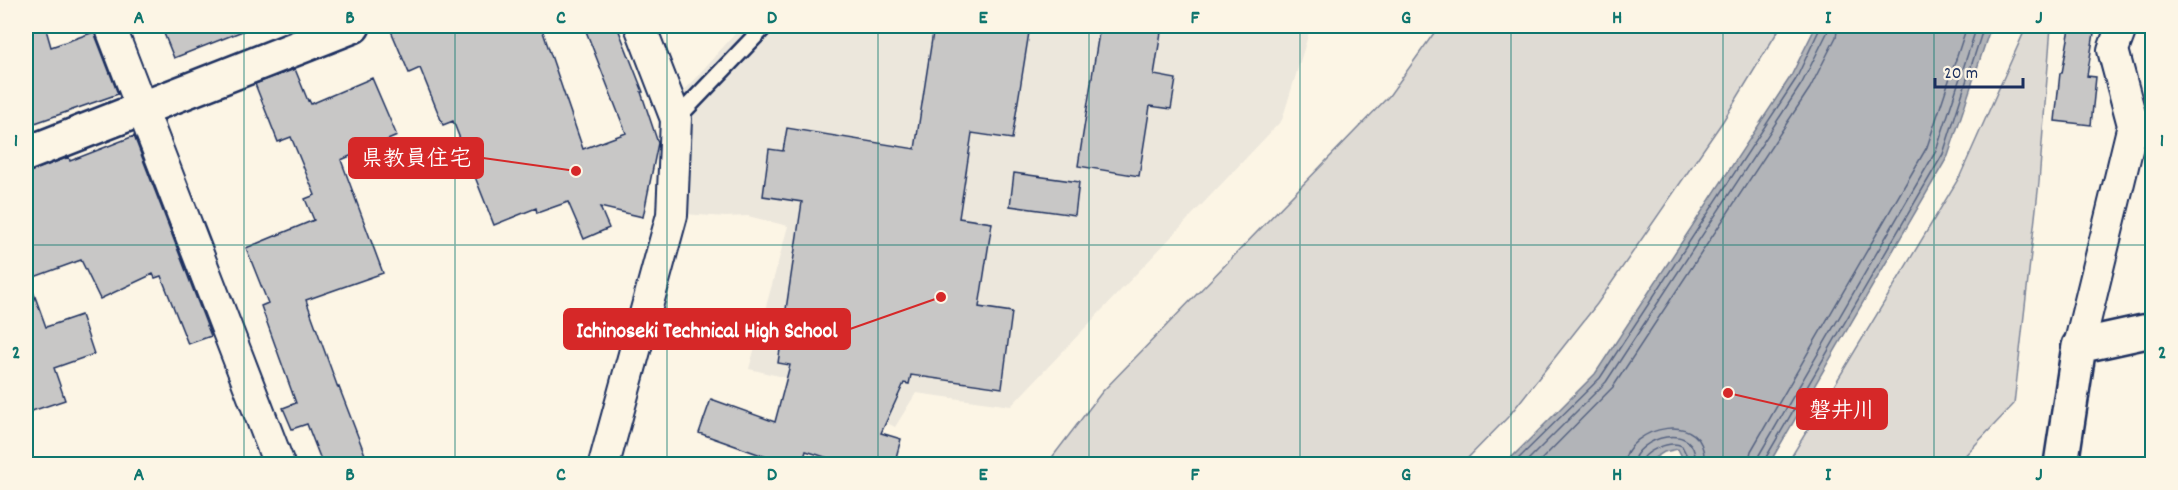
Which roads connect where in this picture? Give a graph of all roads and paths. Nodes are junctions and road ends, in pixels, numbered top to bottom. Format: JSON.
{"nodes":[{"id":1,"x":110,"y":26,"type":"edge"},
{"id":2,"x":353,"y":26,"type":"edge"},
{"id":3,"x":640,"y":26,"type":"edge"},
{"id":4,"x":765,"y":26,"type":"edge"},
{"id":5,"x":2122,"y":26,"type":"edge"},
{"id":6,"x":142,"y":109,"type":"junction"},
{"id":7,"x":676,"y":119,"type":"junction"},
{"id":8,"x":2143,"y":125,"type":"edge"},
{"id":9,"x":26,"y":154,"type":"edge"},
{"id":10,"x":2152,"y":330,"type":"edge"},
{"id":11,"x":2079,"y":346,"type":"junction"},
{"id":12,"x":279,"y":465,"type":"edge"},
{"id":13,"x":604,"y":465,"type":"edge"},
{"id":14,"x":2061,"y":465,"type":"edge"}],
"edges":[{"from":1,"to":6,"type":"street"},
{"from":2,"to":6,"type":"street"},
{"from":3,"to":7,"type":"street"},
{"from":4,"to":7,"type":"lane"},
{"from":5,"to":8,"type":"street"},
{"from":6,"to":9,"type":"street"},
{"from":6,"to":12,"type":"street"},
{"from":7,"to":13,"type":"street"},
{"from":8,"to":11,"type":"street"},
{"from":10,"to":11,"type":"street"},
{"from":11,"to":14,"type":"street"}]}
